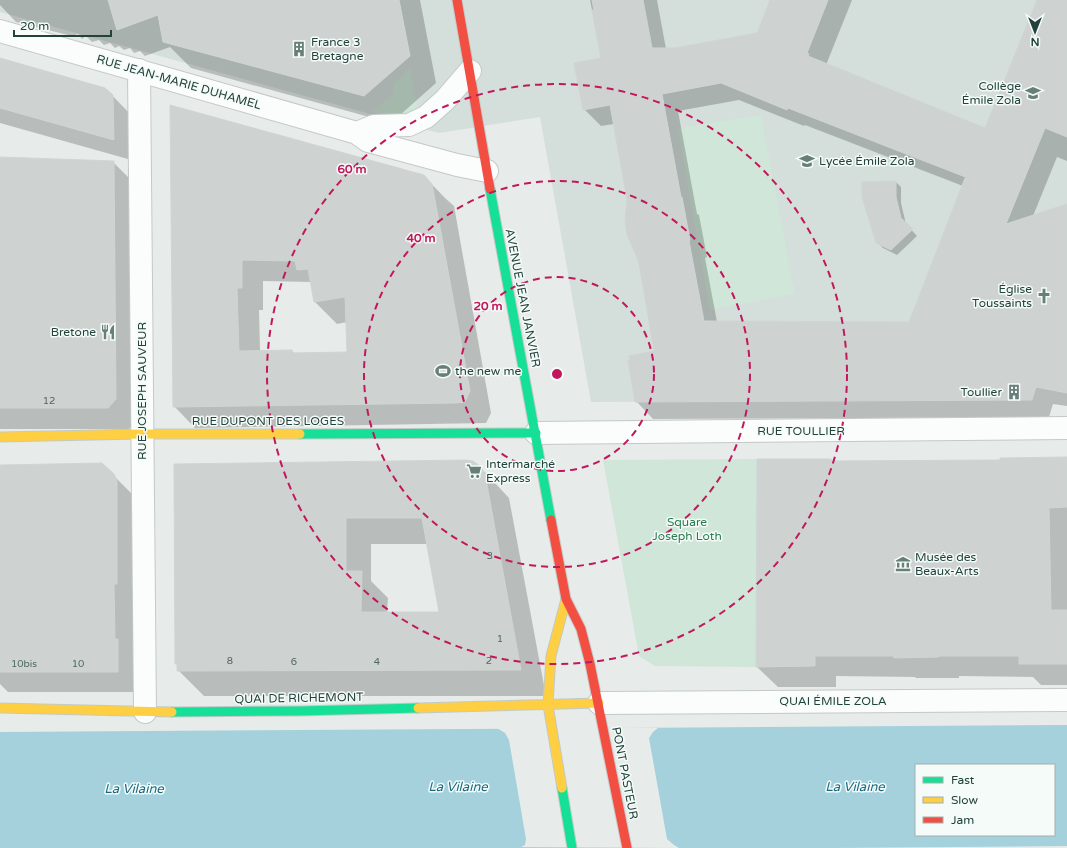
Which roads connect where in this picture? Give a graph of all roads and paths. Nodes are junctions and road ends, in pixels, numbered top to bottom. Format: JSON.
{"nodes":[{"id":1,"x":457,"y":0,"type":"edge"},
{"id":2,"x":0,"y":31,"type":"edge"},
{"id":3,"x":139,"y":70,"type":"junction"},
{"id":4,"x":470,"y":72,"type":"junction"},
{"id":5,"x":358,"y":133,"type":"junction"},
{"id":6,"x":487,"y":171,"type":"junction"},
{"id":7,"x":1067,"y":428,"type":"edge"},
{"id":8,"x":536,"y":433,"type":"junction"},
{"id":9,"x":142,"y":434,"type":"junction"},
{"id":10,"x":0,"y":437,"type":"edge"},
{"id":11,"x":566,"y":599,"type":"junction"},
{"id":12,"x":1067,"y":700,"type":"edge"},
{"id":13,"x":599,"y":703,"type":"junction"},
{"id":14,"x":548,"y":705,"type":"junction"},
{"id":15,"x":0,"y":708,"type":"edge"},
{"id":16,"x":145,"y":712,"type":"junction"},
{"id":17,"x":572,"y":848,"type":"edge"},
{"id":18,"x":627,"y":848,"type":"edge"}],
"edges":[{"from":1,"to":4,"type":"main road","name":"AVENUE JEAN JANVIER"},
{"from":2,"to":3,"type":"street","name":"RUE JEAN-MARIE DUHAMEL"},
{"from":3,"to":5,"type":"street","name":"RUE JEAN-MARIE DUHAMEL"},
{"from":3,"to":9,"type":"street","name":"RUE JOSEPH SAUVEUR"},
{"from":4,"to":5,"type":"street"},
{"from":4,"to":6,"type":"main road","name":"AVENUE JEAN JANVIER"},
{"from":5,"to":6,"type":"street","name":"RUE JEAN-MARIE DUHAMEL"},
{"from":6,"to":8,"type":"main road","name":"AVENUE JEAN JANVIER"},
{"from":7,"to":8,"type":"street","name":"RUE TOULLIER"},
{"from":8,"to":9,"type":"main road","name":"RUE DUPONT DES LOGES"},
{"from":8,"to":11,"type":"main road","name":"AVENUE JEAN JANVIER"},
{"from":9,"to":10,"type":"main road","name":"RUE DUPONT DES LOGES"},
{"from":9,"to":16,"type":"street","name":"RUE JOSEPH SAUVEUR"},
{"from":11,"to":13,"type":"main road","name":"AVENUE JEAN JANVIER"},
{"from":11,"to":14,"type":"main road","name":"AVENUE JEAN JANVIER"},
{"from":12,"to":13,"type":"street","name":"QUAI ÉMILE ZOLA"},
{"from":13,"to":14,"type":"main road","name":"QUAI DE RICHEMONT"},
{"from":13,"to":18,"type":"main road","name":"PONT PASTEUR"},
{"from":14,"to":16,"type":"main road","name":"QUAI DE RICHEMONT"},
{"from":14,"to":17,"type":"main road"},
{"from":15,"to":16,"type":"main road","name":"QUAI DE RICHEMONT"}]}
